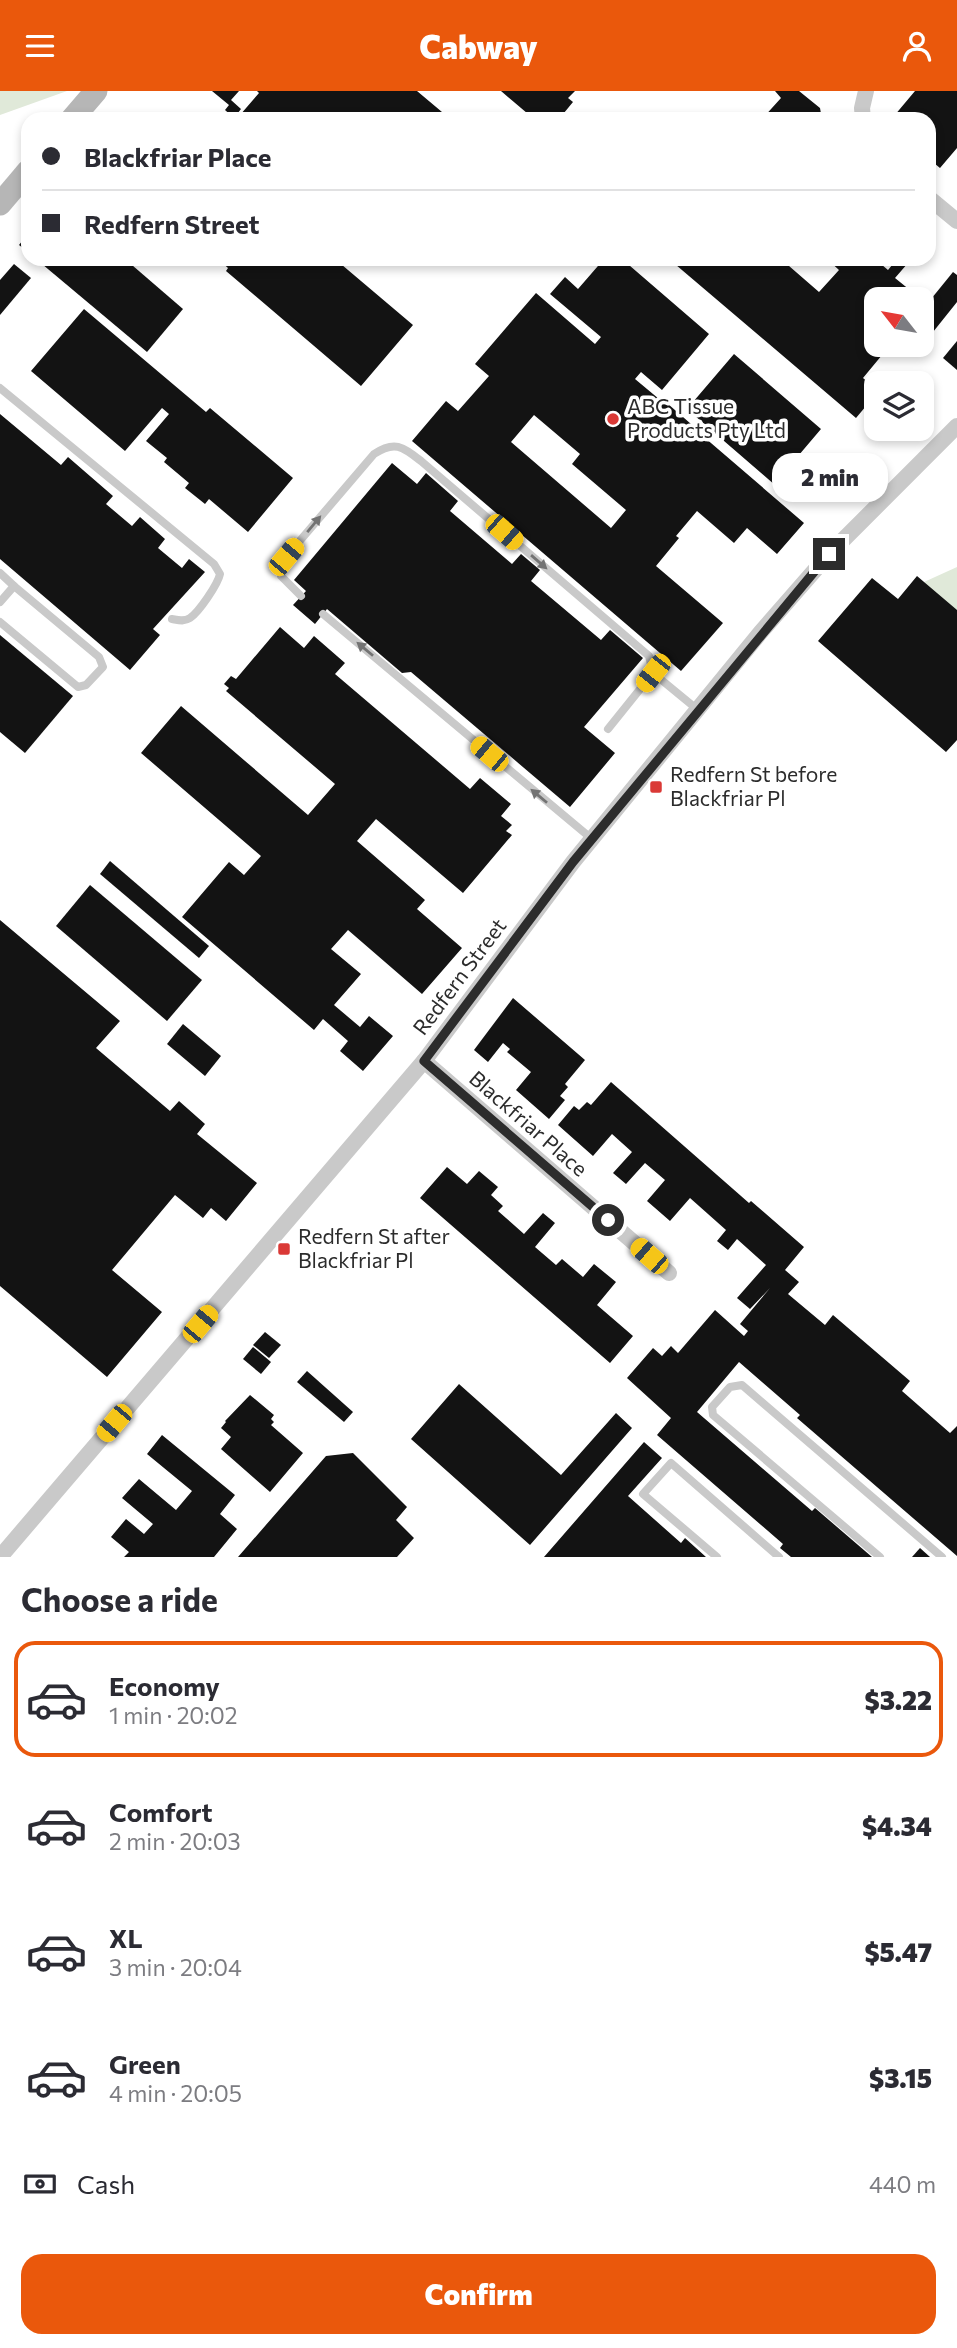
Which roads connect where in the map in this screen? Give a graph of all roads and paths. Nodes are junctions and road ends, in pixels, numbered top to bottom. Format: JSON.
{"nodes":[{"id":1,"x":96,"y":91,"type":"edge"},
{"id":2,"x":866,"y":91,"type":"edge"},
{"id":3,"x":78,"y":112,"type":"edge"},
{"id":4,"x":862,"y":112,"type":"edge"},
{"id":5,"x":21,"y":179,"type":"edge"},
{"id":6,"x":0,"y":204,"type":"edge"},
{"id":7,"x":936,"y":204,"type":"edge"},
{"id":8,"x":957,"y":221,"type":"edge"},
{"id":9,"x":0,"y":388,"type":"edge"},
{"id":10,"x":957,"y":426,"type":"edge"},
{"id":11,"x":0,"y":573,"type":"edge"},
{"id":12,"x":14,"y":586,"type":"junction"},
{"id":13,"x":301,"y":596,"type":"dead end"},
{"id":14,"x":0,"y":602,"type":"edge"},
{"id":15,"x":323,"y":614,"type":"dead end"},
{"id":16,"x":172,"y":619,"type":"dead end"},
{"id":17,"x":0,"y":622,"type":"edge"},
{"id":18,"x":653,"y":673,"type":"junction"},
{"id":19,"x":698,"y":709,"type":"junction"},
{"id":20,"x":608,"y":729,"type":"dead end"},
{"id":21,"x":592,"y":839,"type":"junction"},
{"id":22,"x":424,"y":1061,"type":"junction"},
{"id":23,"x":669,"y":1273,"type":"dead end"},
{"id":24,"x":0,"y":1557,"type":"edge"},
{"id":25,"x":717,"y":1557,"type":"edge"},
{"id":26,"x":779,"y":1557,"type":"edge"},
{"id":27,"x":880,"y":1557,"type":"edge"},
{"id":28,"x":942,"y":1557,"type":"edge"}],
"edges":[{"from":1,"to":3,"type":"main road"},
{"from":2,"to":4,"type":"street"},
{"from":5,"to":6,"type":"main road"},
{"from":7,"to":8,"type":"street"},
{"from":9,"to":16,"type":"lane"},
{"from":10,"to":19,"type":"street","name":"Redfern Street"},
{"from":11,"to":12,"type":"lane"},
{"from":12,"to":14,"type":"lane"},
{"from":12,"to":17,"type":"lane"},
{"from":13,"to":18,"type":"lane","one_way":true},
{"from":21,"to":15,"type":"lane","one_way":true},
{"from":18,"to":19,"type":"lane"},
{"from":18,"to":20,"type":"lane"},
{"from":19,"to":21,"type":"street","name":"Redfern Street"},
{"from":21,"to":22,"type":"street","name":"Redfern Street"},
{"from":22,"to":23,"type":"street","name":"Blackfriar Place"},
{"from":22,"to":24,"type":"street","name":"Redfern Street"},
{"from":25,"to":26,"type":"lane"},
{"from":27,"to":28,"type":"lane"}]}
